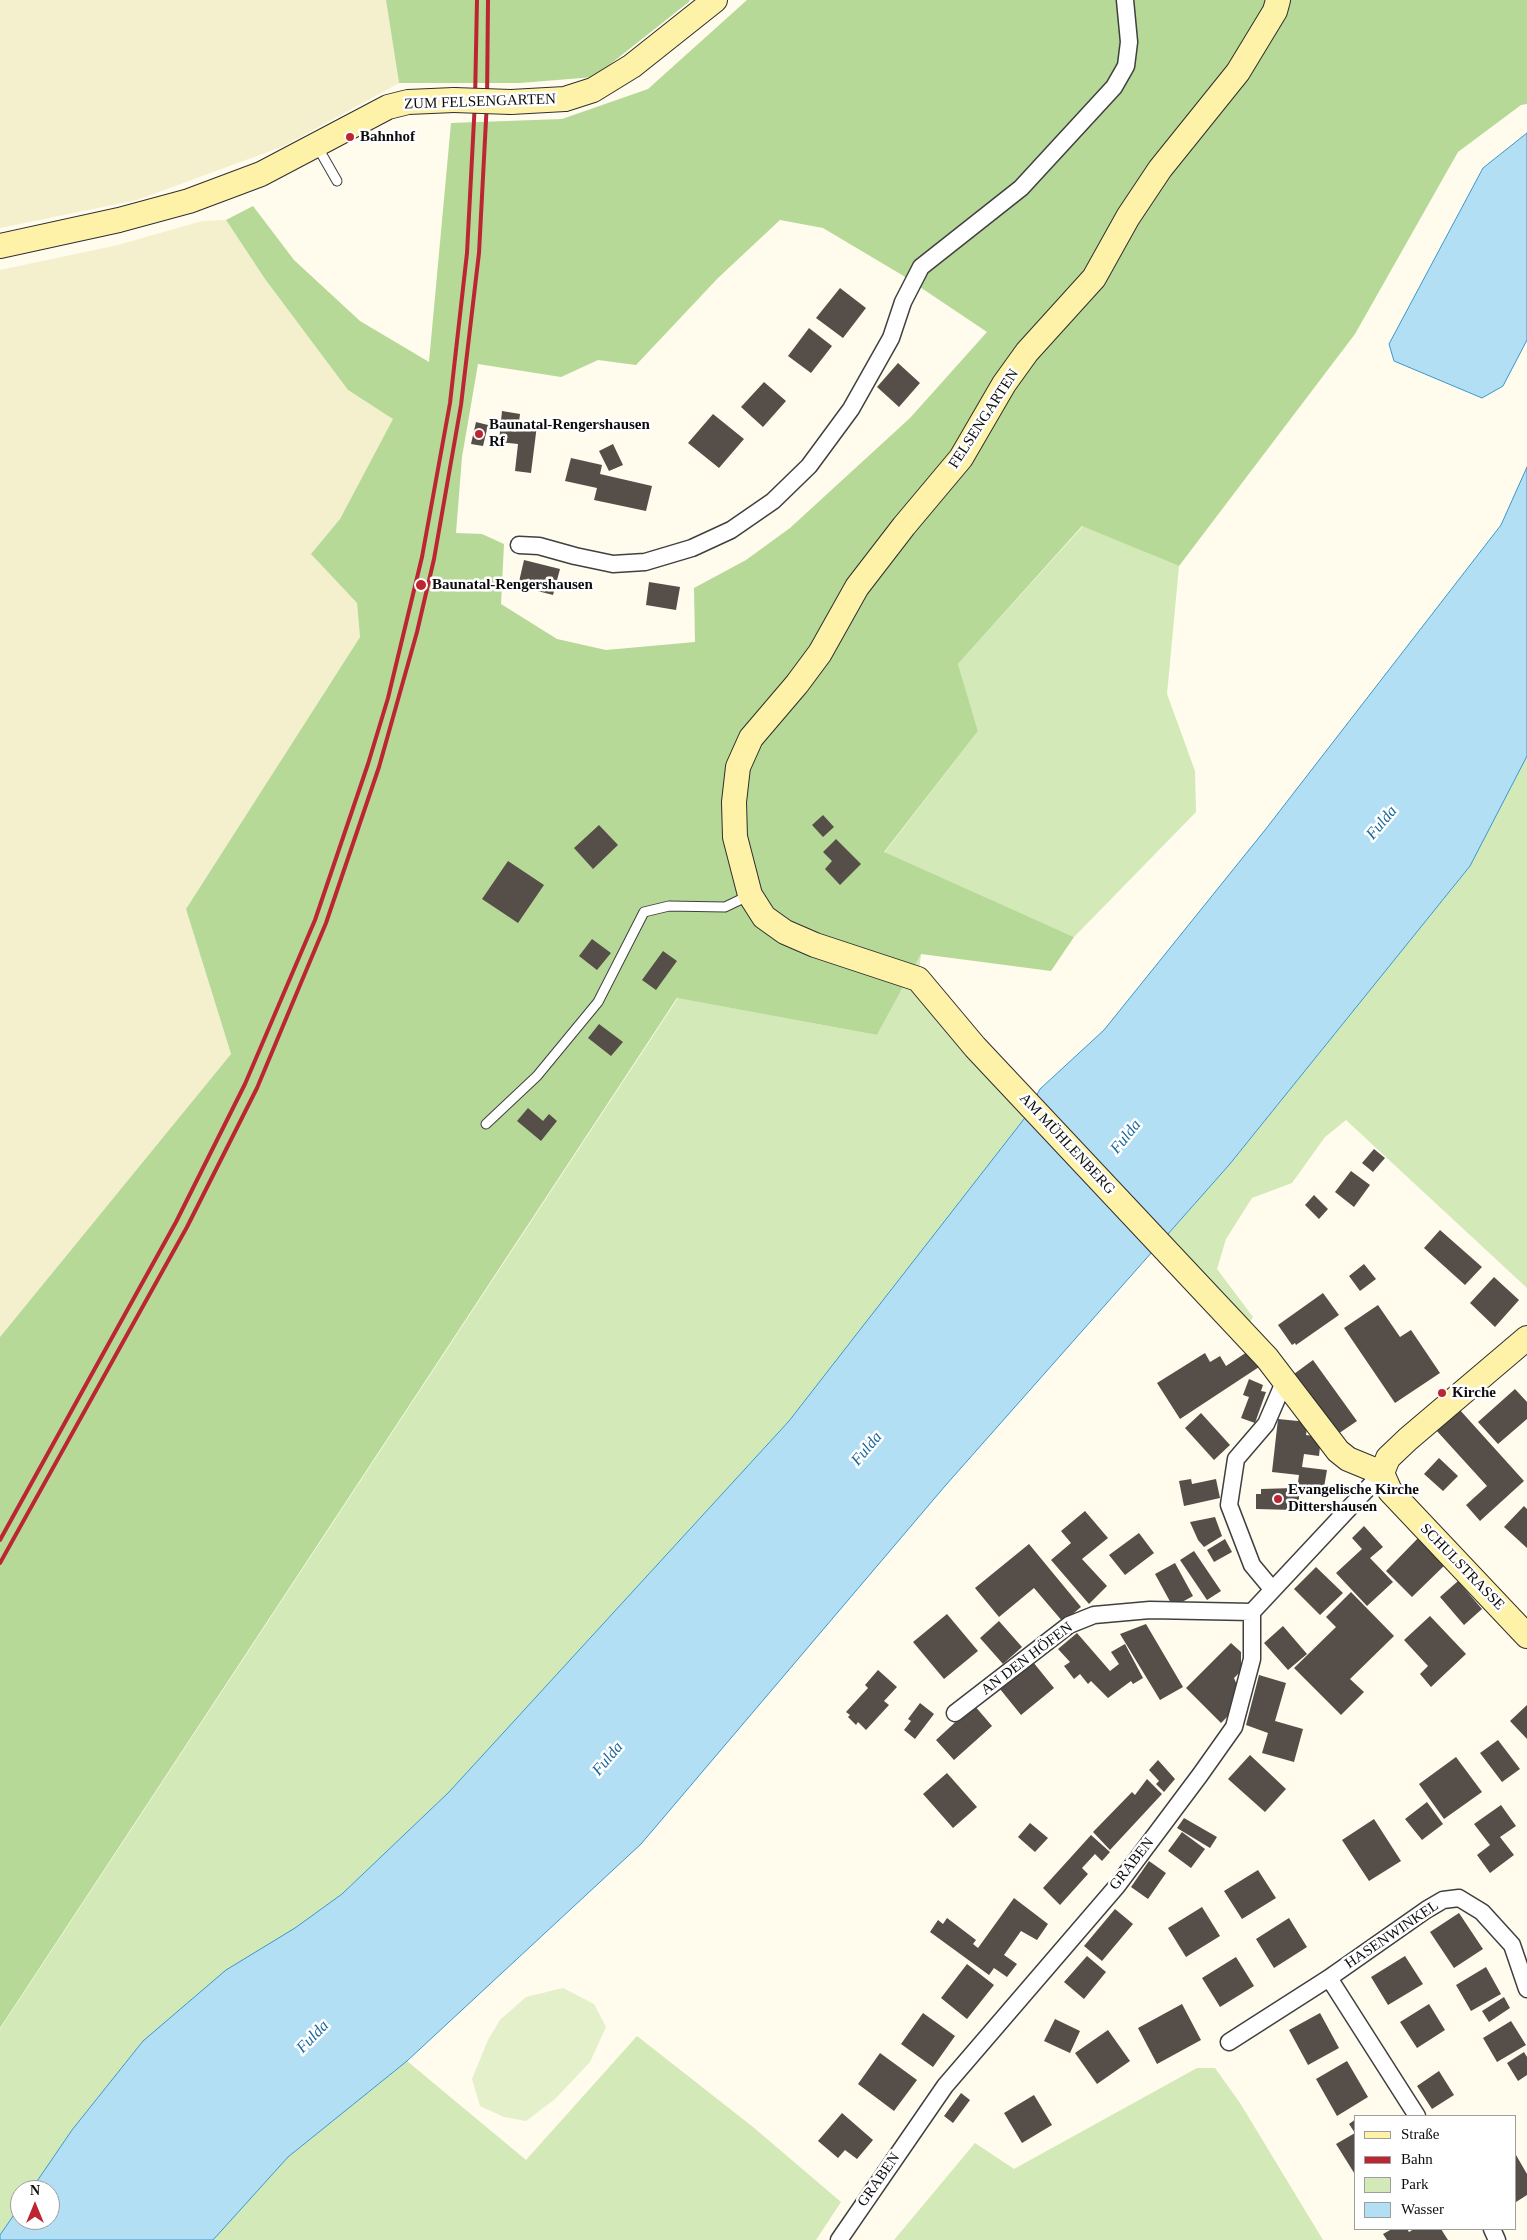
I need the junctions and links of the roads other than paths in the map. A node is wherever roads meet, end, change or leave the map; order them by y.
1 (715, 0) edge
2 (1125, 0) edge
3 (1278, 0) edge
4 (315, 144) junction
5 (337, 181) dead end
6 (0, 246) edge
7 (519, 545) dead end
8 (739, 852) joint
9 (750, 895) junction
10 (486, 1124) dead end
11 (1527, 1338) edge
12 (1285, 1380) junction
13 (1382, 1473) junction
14 (1272, 1589) junction
15 (1252, 1612) junction
16 (1527, 1636) edge
17 (955, 1713) dead end
18 (1329, 1978) junction
19 (1527, 1989) edge
20 (1228, 2042) dead end
21 (1416, 2115) edge
22 (839, 2240) edge

1 - 4 street, ZUM FELSENGARTEN, bridge
2 - 7 street
3 - 8 street, FELSENGARTEN
4 - 5 lane
4 - 6 street, ZUM FELSENGARTEN
8 - 9 street, AM MÜHLENBERG
9 - 10 lane
9 - 12 street, AM MÜHLENBERG
11 - 13 street
12 - 13 street, AM MÜHLENBERG
12 - 14 street
13 - 14 street
13 - 16 street, SCHULSTRASSE
14 - 15 street
15 - 17 street, AN DEN HÖFEN
15 - 22 street, GRABEN
18 - 19 street, HASENWINKEL
18 - 20 street, HASENWINKEL
18 - 21 street, HASENWINKEL

